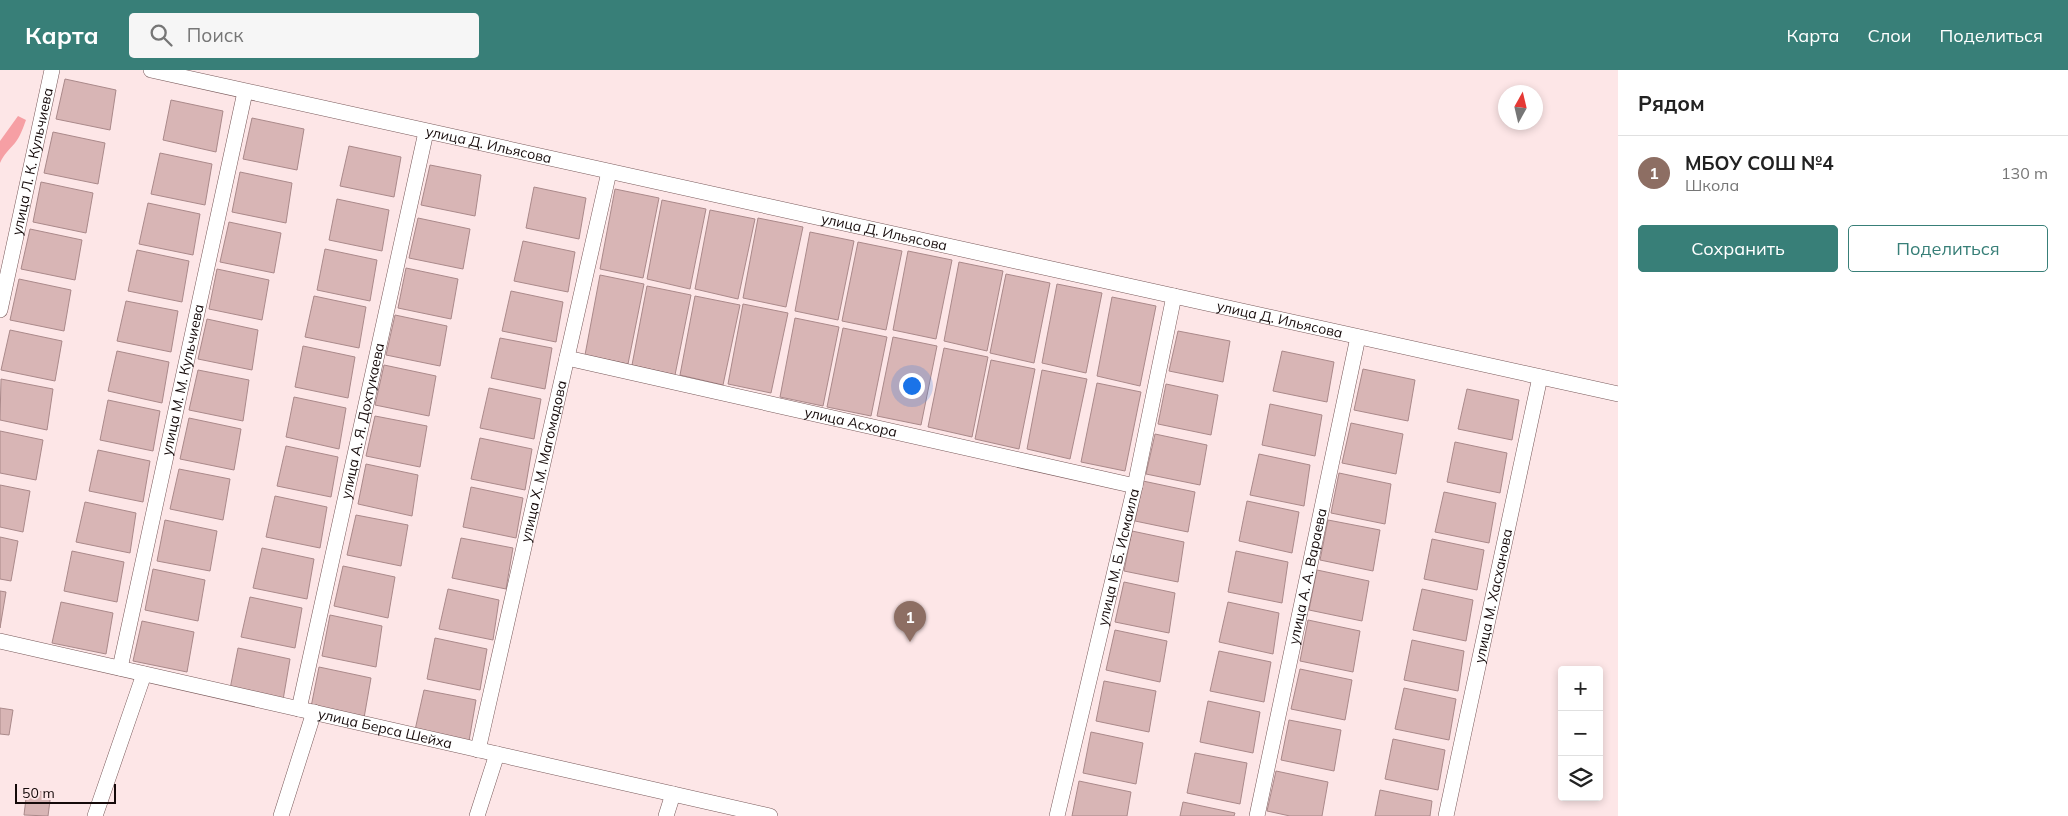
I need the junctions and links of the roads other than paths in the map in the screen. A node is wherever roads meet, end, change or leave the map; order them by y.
1 (52, 70) edge
2 (151, 70) edge
3 (245, 92) junction
4 (426, 132) junction
5 (609, 172) junction
6 (1174, 296) junction
7 (0, 310) edge
8 (1358, 337) junction
9 (567, 358) junction
10 (1540, 377) junction
11 (1618, 394) edge
12 (1135, 486) junction
13 (0, 641) edge
14 (120, 668) junction
15 (144, 674) junction
16 (307, 711) junction
17 (478, 750) junction
18 (496, 754) junction
19 (673, 794) junction
20 (95, 816) edge
21 (280, 816) edge
22 (477, 816) edge
23 (666, 816) edge
24 (770, 816) edge
25 (1057, 816) edge
26 (1257, 816) edge
27 (1446, 816) edge

1 - 7 street, улица Л. К. Кульчиева
2 - 3 street, улица Д. Ильясова
3 - 4 street, улица Д. Ильясова
3 - 14 street, улица М. М. Кульчиева
4 - 5 street, улица Д. Ильясова
4 - 16 street, улица А. Я. Дохтукаева
5 - 6 street, улица Д. Ильясова
5 - 9 street, улица Х. М. Магомадова
6 - 8 street, улица Д. Ильясова
6 - 12 street, улица М. Б. Исмаила
8 - 10 street, улица Д. Ильясова
8 - 26 street, улица А. А. Вараева
9 - 12 street, улица Асхора
9 - 17 street, улица Х. М. Магомадова
10 - 11 street, улица Д. Ильясова
10 - 27 street, улица М. Хасханова
12 - 25 street, улица М. Б. Исмаила
13 - 14 street, улица Берса Шейха
14 - 15 street, улица Берса Шейха
15 - 16 street, улица Берса Шейха
15 - 20 street
16 - 17 street, улица Берса Шейха
16 - 21 street, улица А. Я. Дохтукаева
17 - 18 street, улица Берса Шейха
18 - 19 street, улица Берса Шейха
18 - 22 street
19 - 23 street
19 - 24 street, улица Берса Шейха

